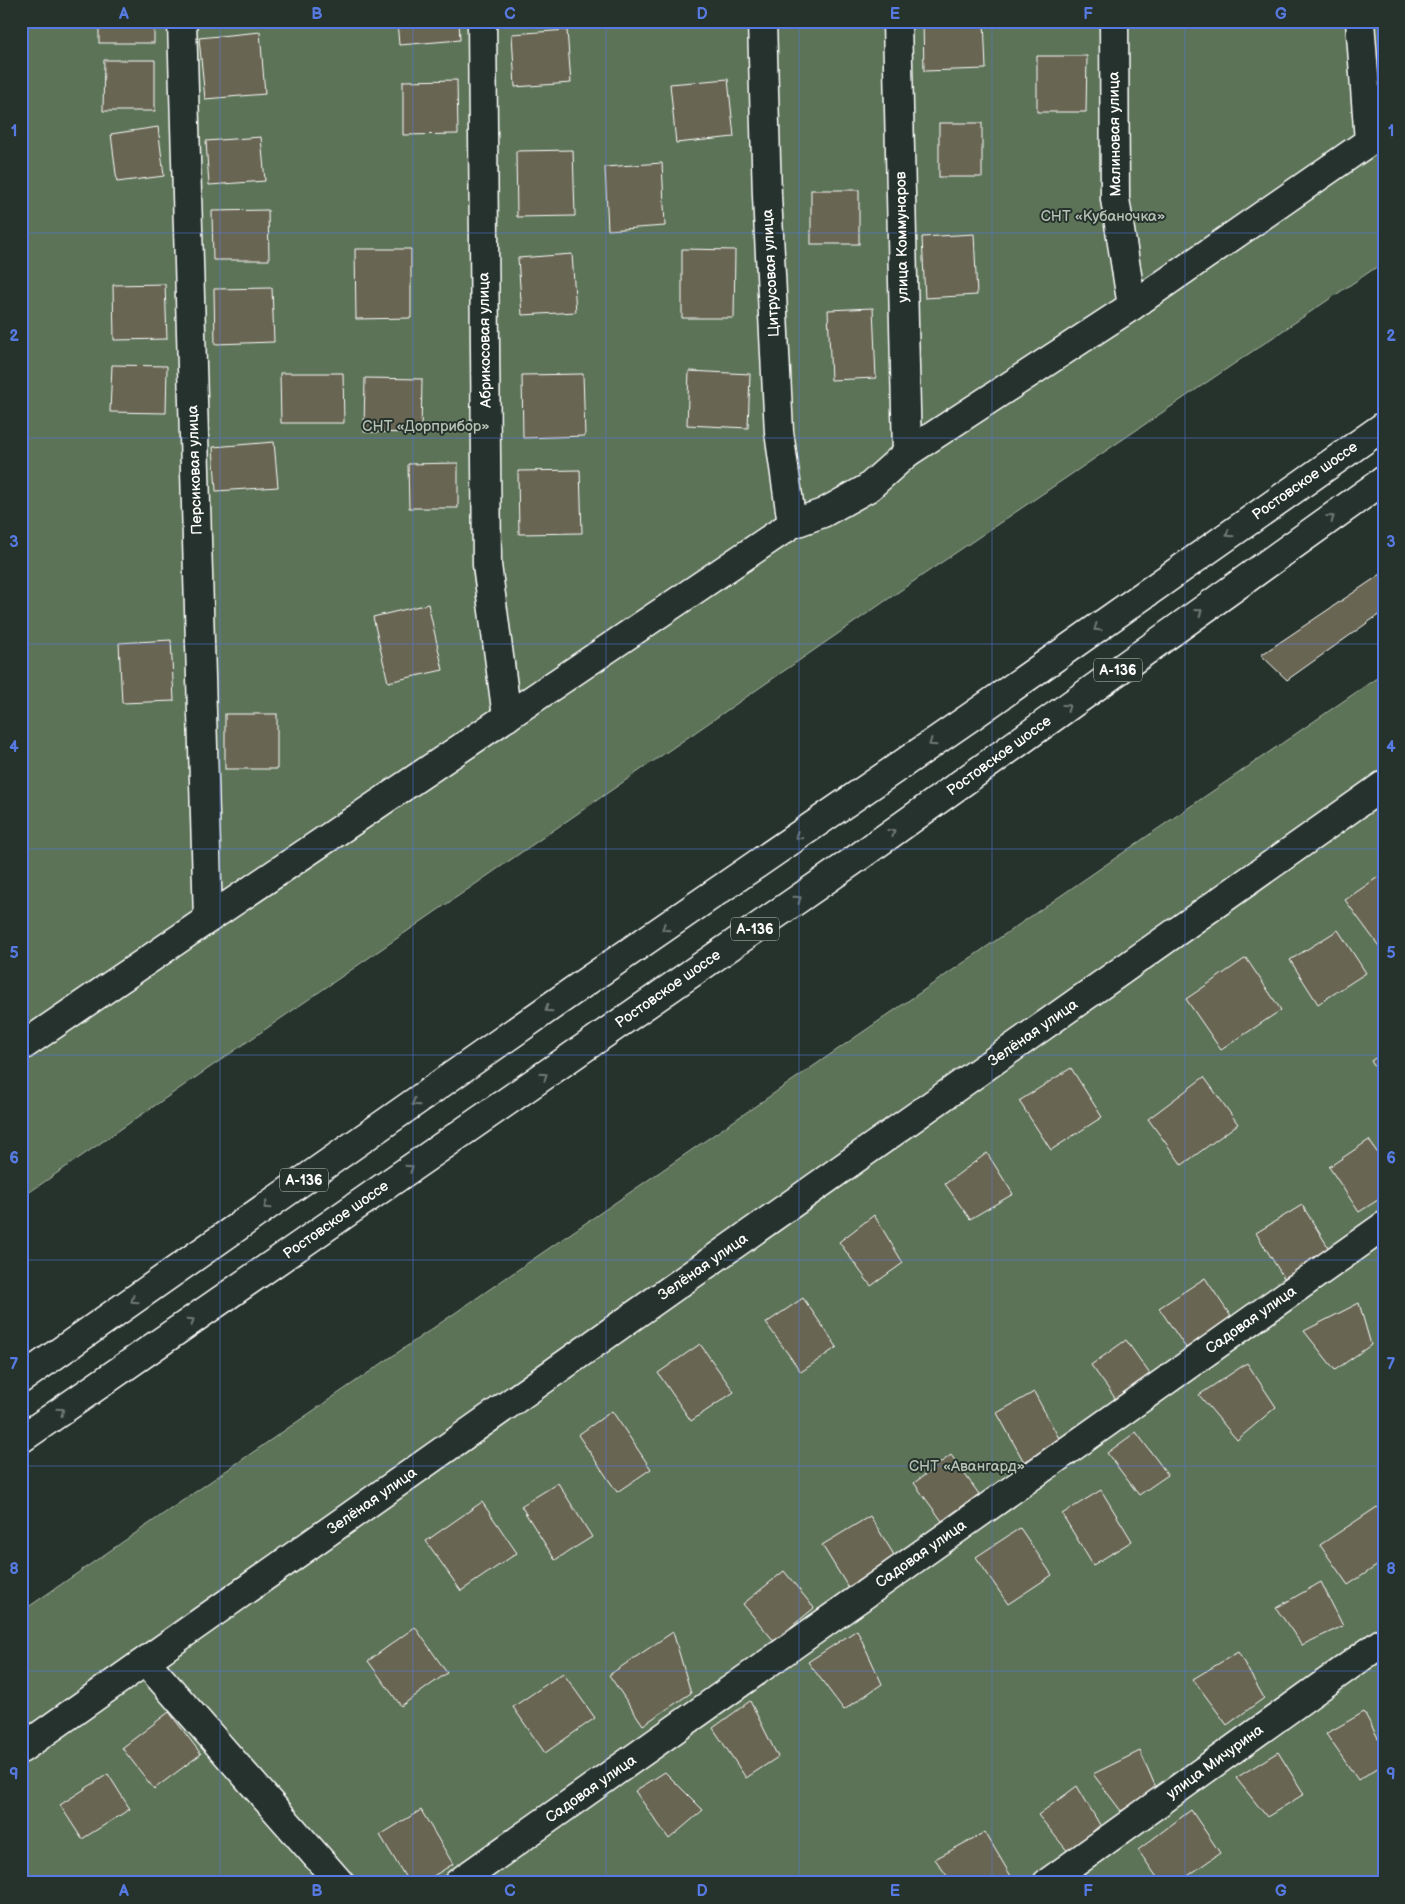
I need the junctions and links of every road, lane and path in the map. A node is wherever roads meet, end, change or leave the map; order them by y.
1 (182, 21) edge
2 (482, 21) edge
3 (762, 21) edge
4 (896, 21) edge
5 (1114, 21) edge
6 (1360, 21) edge
7 (1376, 136) edge
8 (1132, 306) junction
9 (1384, 426) edge
10 (907, 453) junction
11 (1384, 480) edge
12 (792, 524) junction
13 (507, 717) junction
14 (1384, 785) edge
15 (208, 919) junction
16 (21, 1047) edge
17 (1384, 1226) edge
18 (21, 1379) edge
19 (21, 1439) edge
20 (1384, 1641) edge
21 (146, 1662) junction
22 (21, 1748) edge
23 (340, 1883) edge
24 (458, 1883) edge
25 (1047, 1883) edge

1 - 15 main road, Персиковая улица
2 - 13 main road, Абрикосовая улица
3 - 12 main road, Цитрусовая улица
4 - 10 main road, улица Коммунаров
5 - 8 main road, Малиновая улица
6 - 7 main road
7 - 8 main road
8 - 10 main road
9 -> 18 main road, Ростовское шоссе / А-136
10 - 12 main road
19 -> 11 main road, Ростовское шоссе / А-136
12 - 13 main road
13 - 15 main road
14 - 21 main road, Зелёная улица
15 - 16 main road
17 - 24 main road, Садовая улица
20 - 25 main road, улица Мичурина
21 - 22 main road, Зелёная улица
21 - 23 main road

